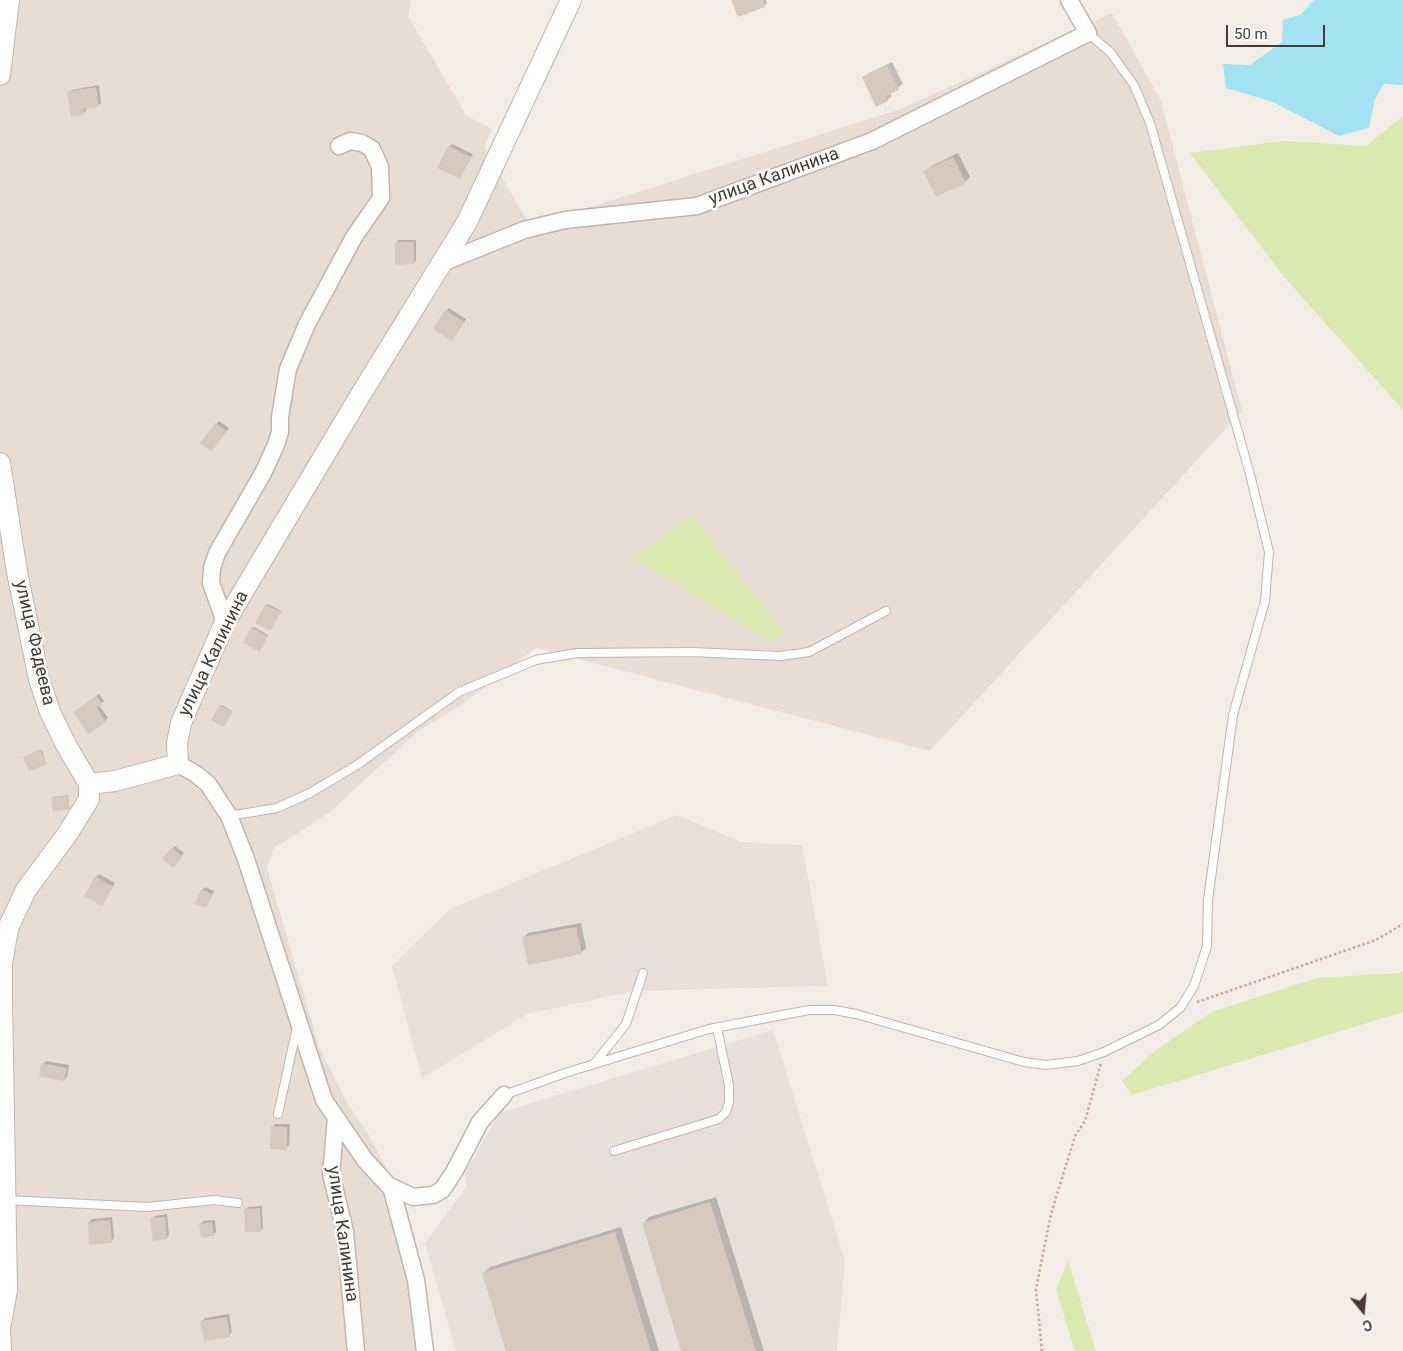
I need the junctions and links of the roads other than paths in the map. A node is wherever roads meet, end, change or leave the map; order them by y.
1 (9, 0) edge
2 (571, 0) edge
3 (1069, 0) edge
4 (1088, 33) junction
5 (0, 75) edge
6 (339, 146) dead end
7 (442, 263) junction
8 (0, 463) edge
9 (886, 611) dead end
10 (225, 622) junction
11 (178, 764) junction
12 (89, 784) junction
13 (229, 816) junction
14 (643, 972) dead end
15 (298, 1023) junction
16 (717, 1028) junction
17 (594, 1064) junction
18 (504, 1095) joint
19 (278, 1114) dead end
20 (336, 1118) junction
21 (614, 1151) dead end
22 (391, 1187) junction
23 (6, 1200) junction
24 (238, 1204) dead end
25 (0, 1330) edge
26 (1, 1351) edge
27 (356, 1351) edge
28 (425, 1351) edge

1 - 5 street
2 - 7 street, улица Калинина
3 - 4 street
4 - 7 street, улица Калинина
4 - 16 lane
6 - 10 street
7 - 10 street, улица Калинина
8 - 12 street, улица Фадеева
9 - 13 lane
10 - 11 street, улица Калинина
11 - 12 street
11 - 13 street, улица Калинина
12 - 23 street
13 - 15 street, улица Калинина
14 - 17 lane
15 - 19 lane
15 - 20 street, улица Калинина
16 - 17 lane
16 - 21 lane
17 - 18 lane
18 - 22 street, улица Калинина
20 - 22 street, улица Калинина
20 - 27 street, улица Калинина
22 - 28 street, улица Калинина
23 - 24 lane
23 - 25 street
25 - 26 street

